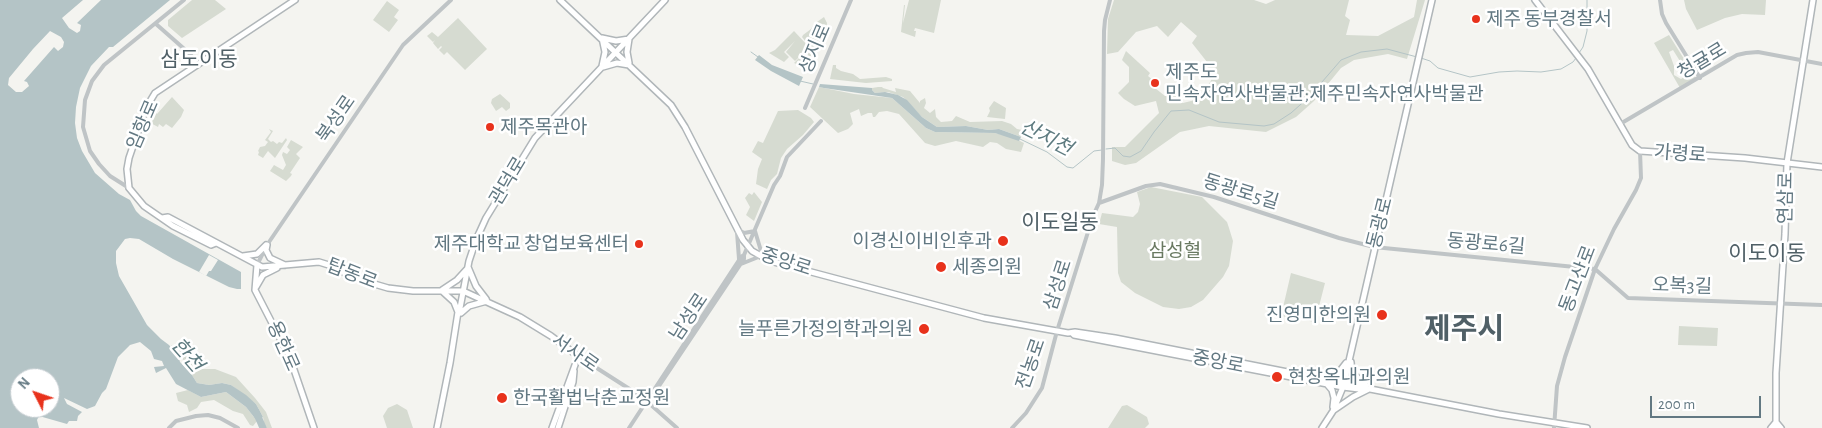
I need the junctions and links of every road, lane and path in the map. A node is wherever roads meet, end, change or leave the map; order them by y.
1 (184, 0) edge
2 (295, 0) edge
3 (451, 0) edge
4 (560, 0) edge
5 (665, 0) edge
6 (851, 0) edge
7 (1110, 0) edge
8 (1432, 0) edge
9 (1534, 0) edge
10 (1660, 0) edge
11 (1813, 0) edge
12 (156, 24) junction
13 (602, 38) junction
14 (629, 38) junction
15 (616, 52) junction
16 (1804, 61) junction
17 (198, 64) junction
18 (1822, 64) edge
19 (629, 65) junction
20 (602, 67) junction
21 (1700, 78) junction
22 (805, 108) dead end
23 (821, 121) dead end
24 (1620, 124) junction
25 (1640, 151) junction
26 (1787, 163) junction
27 (1822, 167) edge
28 (129, 188) junction
29 (1099, 203) junction
30 (737, 229) junction
31 (755, 231) junction
32 (266, 245) junction
33 (748, 246) junction
34 (1374, 248) junction
35 (744, 255) junction
36 (243, 256) junction
37 (761, 256) junction
38 (740, 260) junction
39 (257, 265) junction
40 (286, 265) junction
41 (468, 267) junction
42 (739, 267) junction
43 (1595, 268) junction
44 (256, 290) junction
45 (442, 291) junction
46 (464, 292) junction
47 (488, 301) junction
48 (1780, 304) junction
49 (1822, 305) edge
50 (460, 311) junction
51 (1057, 331) junction
52 (578, 356) junction
53 (1350, 356) junction
54 (575, 365) junction
55 (1326, 381) junction
56 (1344, 385) junction
57 (1369, 388) junction
58 (653, 393) junction
59 (647, 401) junction
60 (1333, 411) junction
61 (1776, 422) junction
62 (1554, 425) edge
63 (169, 428) edge
64 (238, 428) edge
65 (314, 428) edge
66 (437, 428) edge
67 (552, 428) edge
68 (558, 428) edge
69 (629, 428) edge
70 (677, 428) edge
71 (1012, 428) edge
72 (1322, 428) edge
73 (1587, 428) edge
74 (1771, 428) edge
75 (1776, 428) edge
76 (1781, 428) edge

1 - 12 street
2 - 17 main road, 임항로
3 - 32 street, 북성로
4 - 13 main road, 중앙로
5 - 14 main road, 관덕로
6 - 22 street, 성지로
7 - 29 street, 삼성로
8 - 34 main road, 동광로
9 - 24 main road, 가령로
10 - 21 street
11 - 16 main road, 연삼로
12 - 17 street
12 - 28 street
13 - 14 main road
13 - 15 main road, 중앙로
13 - 20 main road
14 - 15 main road, 관덕로
14 - 19 main road
15 - 19 main road, 중앙로
15 - 20 main road, 관덕로
16 - 18 street, 청귤로
16 - 21 street, 청귤로
16 - 26 main road, 연삼로
17 - 28 main road, 임항로
19 - 20 main road
19 - 30 main road, 중앙로
20 - 41 main road, 관덕로
21 - 24 street, 청귤로
23 - 31 street, 남성로
24 - 25 main road, 가령로
25 - 26 main road, 가령로
25 - 43 street, 동고산로
26 - 27 main road, 가령로
26 - 48 main road, 연삼로
28 - 36 main road
29 - 34 street, 동광로5길
29 - 51 street, 삼성로
30 - 31 street
30 - 33 main road, 중앙로
30 - 38 street
31 - 33 street, 남성로
31 - 37 street
32 - 36 main road
32 - 39 street, 북성로
32 - 40 main road
33 - 35 street, 남성로
33 - 37 main road, 중앙로
34 - 43 street, 동광로6길
34 - 53 main road, 동광로
35 - 38 street, 남성로
35 - 42 street, 남성로
36 - 39 main road
37 - 42 street
37 - 51 main road, 중앙로
38 - 58 street, 남성로
39 - 40 main road, 탑동로
39 - 44 main road, 용한로
40 - 44 main road
40 - 45 main road, 탑동로
41 - 45 main road
41 - 46 main road, 관덕로
41 - 47 main road
42 - 58 street, 남성로
43 - 48 street, 오복3길
43 - 62 street, 동고산로
44 - 65 main road, 용한로
45 - 46 main road, 탑동로
45 - 50 main road
46 - 47 main road, 서사로
46 - 50 main road, 관덕로
47 - 50 main road
47 - 52 main road, 서사로
48 - 49 street, 오복3길
48 - 61 main road, 연삼로
50 - 66 main road, 관덕로
51 - 55 main road, 중앙로
51 - 71 street, 전농로
52 - 54 street
52 - 59 street, 서사로
53 - 55 main road
53 - 56 main road, 동광로
53 - 57 main road
54 - 67 main road
54 - 68 main road
55 - 56 main road, 중앙로
55 - 60 main road
56 - 57 main road, 중앙로
56 - 60 main road, 동광로
57 - 60 main road
57 - 62 main road, 중앙로
58 - 59 street, 남성로
59 - 69 street, 남성로
59 - 70 street, 서사로
60 - 72 main road
61 - 74 main road
61 - 75 main road, 연삼로
61 - 76 main road
62 - 73 main road, 중앙로
63 - 64 street

